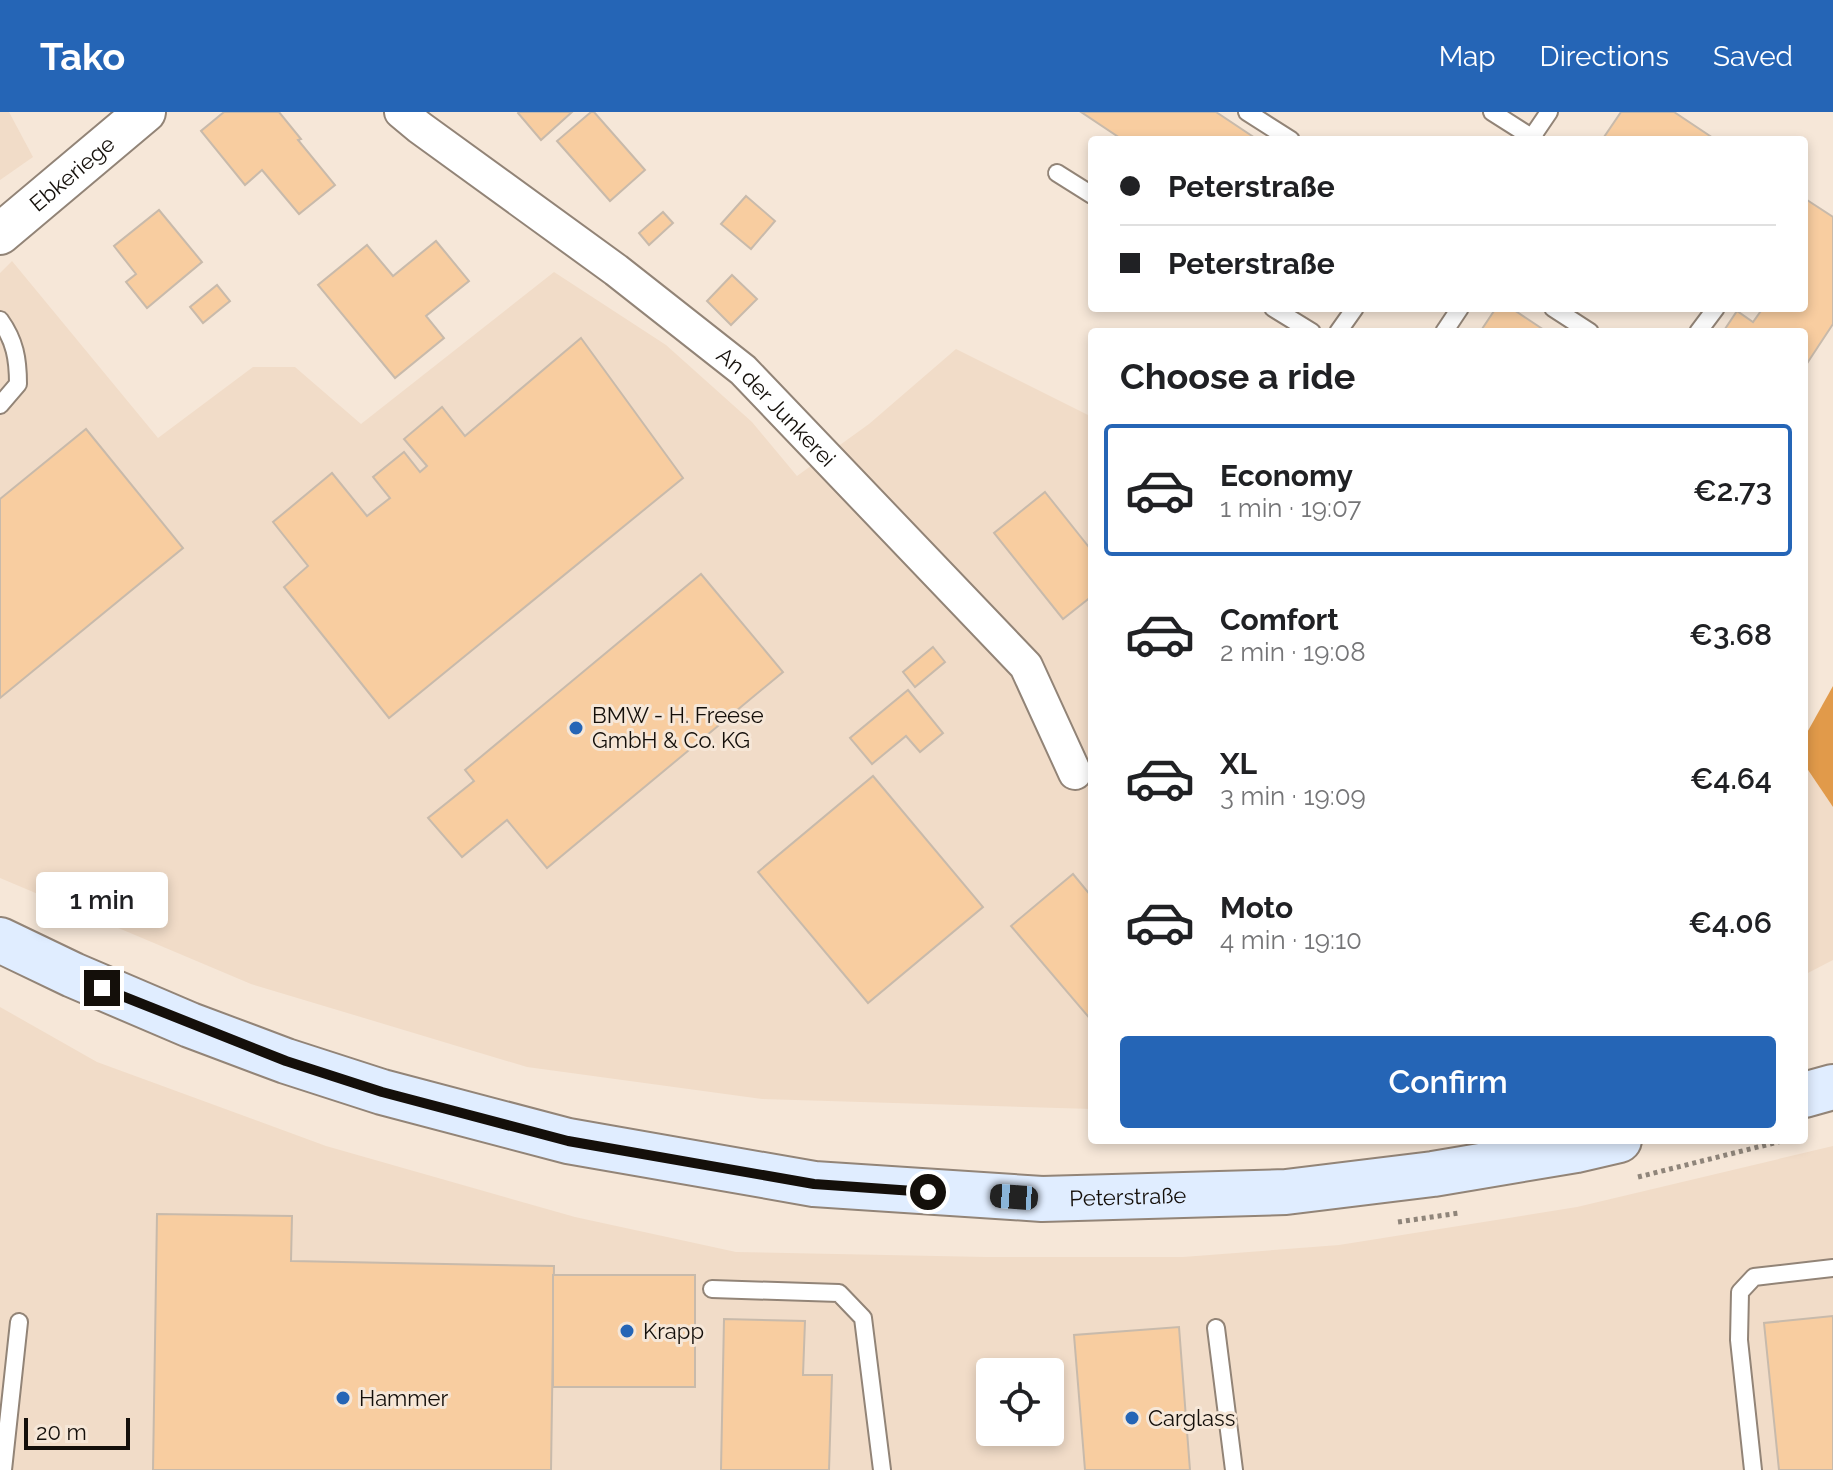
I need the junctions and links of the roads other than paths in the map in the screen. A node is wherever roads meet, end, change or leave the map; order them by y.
1 (145, 112) edge
2 (401, 112) edge
3 (1247, 112) edge
4 (1492, 112) edge
5 (1549, 112) edge
6 (1285, 136) edge
7 (1528, 136) edge
8 (1534, 136) edge
9 (1057, 173) dead end
10 (1088, 192) edge
11 (0, 234) edge
12 (1280, 312) edge
13 (1559, 312) edge
14 (0, 320) edge
15 (1306, 328) edge
16 (1584, 328) edge
17 (0, 405) edge
18 (1075, 773) dead end
19 (0, 940) edge
20 (1833, 1087) edge
21 (1808, 1094) edge
22 (1602, 1144) edge
23 (1833, 1268) edge
24 (712, 1289) dead end
25 (19, 1322) dead end
26 (1216, 1328) dead end
27 (3, 1470) edge
28 (882, 1470) edge
29 (1234, 1470) edge
30 (1753, 1470) edge

1 - 11 street, Ebkeriege
2 - 18 street, An der Junkerei
3 - 6 lane
4 - 7 lane
5 - 8 lane
9 - 10 lane
12 - 15 lane
13 - 16 lane
14 - 17 lane
19 - 22 main road, Peterstraße
20 - 21 main road
23 - 30 lane
24 - 28 lane
25 - 27 lane
26 - 29 lane

